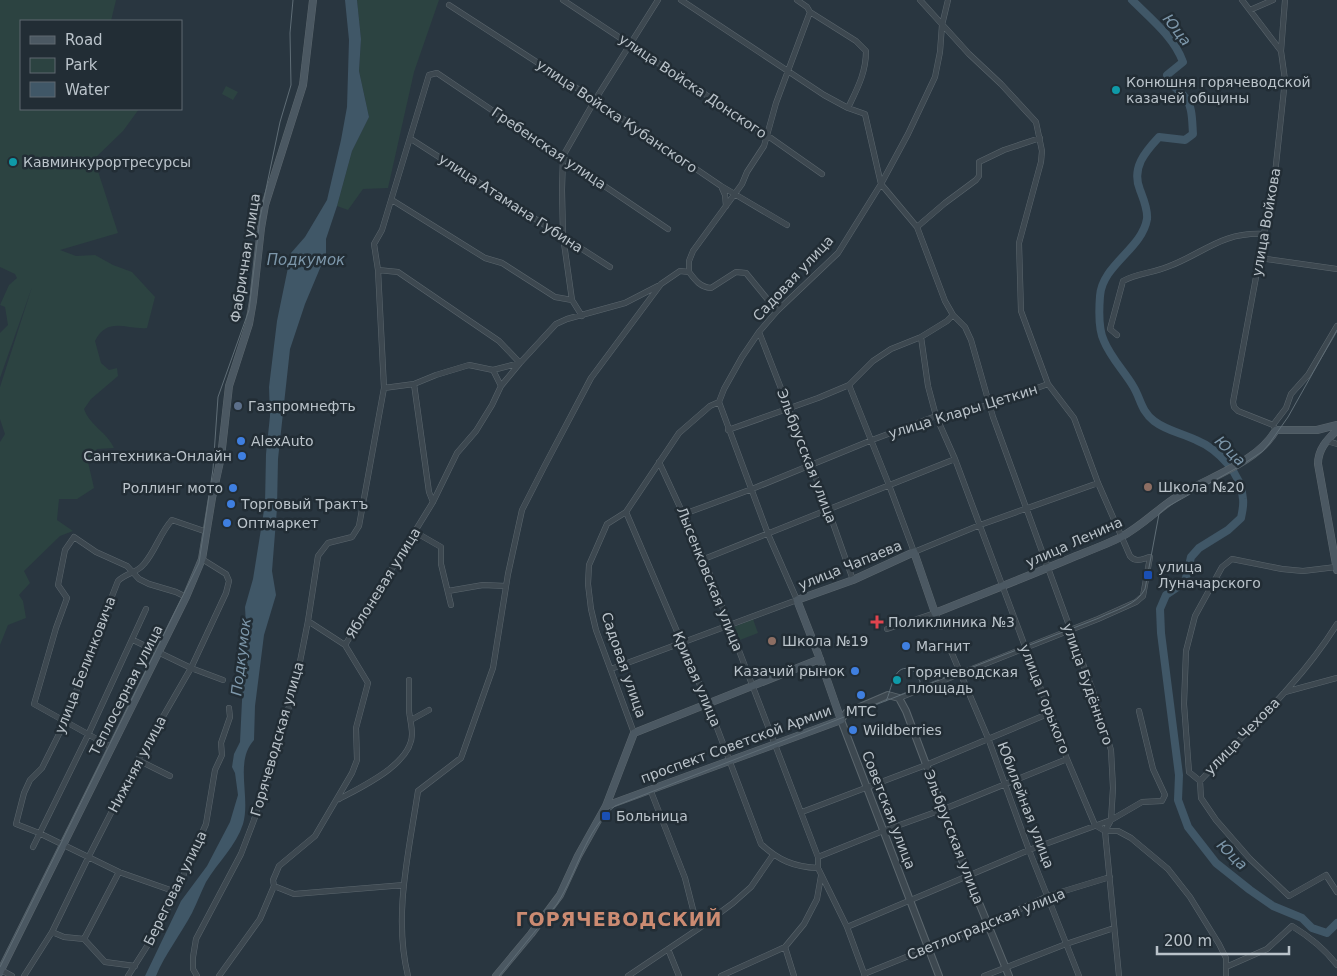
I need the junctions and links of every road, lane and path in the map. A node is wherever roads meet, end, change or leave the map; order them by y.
1 (313, 0) edge
2 (563, 0) edge
3 (658, 0) edge
4 (681, 0) edge
5 (796, 0) edge
6 (920, 0) edge
7 (948, 0) edge
8 (1242, 0) edge
9 (1273, 0) edge
10 (1285, 0) edge
11 (449, 5) dead end
12 (1250, 10) junction
13 (810, 12) junction
14 (942, 25) junction
15 (630, 44) junction
16 (1280, 51) junction
17 (787, 72) junction
18 (429, 75) joint
19 (595, 100) junction
20 (848, 108) junction
21 (767, 135) junction
22 (1040, 138) junction
23 (411, 139) junction
24 (562, 156) junction
25 (822, 174) dead end
26 (881, 184) junction
27 (721, 186) junction
28 (736, 194) junction
29 (392, 200) junction
30 (726, 206) junction
31 (787, 225) dead end
32 (917, 227) junction
33 (668, 229) dead end
34 (1264, 234) junction
35 (564, 236) junction
36 (1259, 258) junction
37 (610, 267) dead end
38 (1337, 269) edge
39 (378, 270) junction
40 (689, 272) junction
41 (661, 284) junction
42 (572, 300) junction
43 (777, 311) junction
44 (953, 315) junction
45 (582, 316) junction
46 (1337, 326) edge
47 (759, 332) junction
48 (1117, 335) dead end
49 (920, 337) junction
50 (520, 363) junction
51 (493, 370) junction
52 (414, 384) junction
53 (1048, 384) junction
54 (849, 385) junction
55 (501, 386) junction
56 (384, 388) junction
57 (719, 402) junction
58 (226, 404) joint
59 (990, 405) junction
60 (789, 408) junction
61 (936, 416) junction
62 (1337, 425) edge
63 (1274, 427) junction
64 (728, 430) junction
65 (1317, 430) junction
66 (1337, 430) edge
67 (872, 440) junction
68 (1327, 440) junction
69 (1337, 444) edge
70 (955, 459) junction
71 (659, 462) junction
72 (811, 464) junction
73 (1098, 483) junction
74 (889, 485) junction
75 (752, 489) junction
76 (433, 502) junction
77 (1026, 508) junction
78 (828, 509) junction
79 (626, 512) junction
80 (684, 514) junction
81 (980, 526) junction
82 (207, 532) junction
83 (416, 532) junction
84 (768, 534) junction
85 (1122, 536) junction
86 (914, 552) junction
87 (202, 559) junction
88 (704, 559) junction
89 (1337, 568) edge
90 (1047, 569) junction
91 (134, 574) junction
92 (853, 580) junction
93 (506, 586) junction
94 (1003, 586) junction
95 (448, 592) junction
96 (186, 597) junction
97 (797, 600) junction
98 (451, 605) dead end
99 (146, 609) dead end
100 (935, 613) junction
101 (308, 621) junction
102 (729, 624) junction
103 (1337, 624) edge
104 (941, 626) dead end
105 (888, 630) dead end
106 (1070, 630) junction
107 (133, 640) junction
108 (682, 643) junction
109 (948, 644) dead end
110 (345, 645) junction
111 (1025, 648) junction
112 (158, 653) junction
113 (820, 660) junction
114 (191, 668) junction
115 (611, 669) junction
116 (960, 674) junction
117 (1337, 678) edge
118 (222, 680) dead end
119 (409, 680) dead end
120 (753, 685) junction
121 (1284, 692) junction
122 (899, 698) junction
123 (708, 704) junction
124 (229, 708) dead end
125 (429, 710) dead end
126 (1139, 711) dead end
127 (1050, 713) junction
128 (411, 720) junction
129 (841, 720) junction
130 (65, 722) junction
131 (634, 733) junction
132 (88, 735) junction
133 (988, 738) junction
134 (776, 745) junction
135 (111, 747) junction
136 (1067, 759) junction
137 (138, 760) junction
138 (730, 762) junction
139 (926, 765) junction
140 (170, 776) dead end
141 (1200, 781) junction
142 (1004, 784) junction
143 (867, 788) junction
144 (650, 789) junction
145 (338, 799) junction
146 (606, 806) junction
147 (944, 809) junction
148 (802, 812) junction
149 (1110, 820) junction
150 (1095, 825) junction
151 (883, 831) junction
152 (1105, 831) junction
153 (39, 833) junction
154 (63, 845) junction
155 (32, 847) dead end
156 (1029, 850) junction
157 (773, 855) junction
158 (818, 857) junction
159 (88, 858) junction
160 (818, 868) junction
161 (119, 872) junction
162 (821, 876) junction
163 (968, 876) junction
164 (1110, 877) junction
165 (404, 885) junction
166 (274, 886) junction
167 (176, 892) junction
168 (1337, 892) edge
169 (1048, 896) junction
170 (910, 900) junction
171 (988, 924) junction
172 (847, 927) junction
173 (1114, 928) junction
174 (698, 929) junction
175 (52, 932) junction
176 (84, 939) junction
177 (1066, 944) junction
178 (785, 947) junction
179 (928, 948) junction
180 (668, 949) junction
181 (1337, 964) edge
182 (135, 966) junction
183 (1005, 967) junction
184 (1226, 967) junction
185 (0, 971) edge
186 (864, 975) edge
187 (12, 976) edge
188 (24, 976) edge
189 (128, 976) edge
190 (197, 976) edge
191 (219, 976) edge
192 (408, 976) edge
193 (496, 976) edge
194 (628, 976) edge
195 (678, 976) edge
196 (721, 976) edge
197 (794, 976) edge
198 (939, 976) edge
199 (984, 976) edge
200 (1009, 976) edge
201 (1079, 976) edge
202 (1120, 976) edge
203 (1226, 976) edge

1 - 58 main road, Фабричная улица
2 - 15 street, улица Войска Донского
3 - 15 street
4 - 17 street
5 - 13 street
6 - 14 street
7 - 14 street, Садовая улица
8 - 12 street, улица Войкова
9 - 12 street
10 - 16 street
11 - 19 street, улица Войска Кубанского
12 - 16 street, улица Войкова
13 - 17 street
13 - 20 street
14 - 22 street
14 - 26 street, Садовая улица
15 - 19 street
15 - 21 street, улица Войска Донского
16 - 34 street, улица Войкова
17 - 20 street
17 - 21 street
18 - 23 street, Горячеводская улица
18 - 24 street, Гребенская улица
19 - 24 street
19 - 27 street, улица Войска Кубанского
20 - 26 street
21 - 25 street, улица Войска Донского
21 - 28 street
22 - 32 street
22 - 53 street
23 - 29 street, Горячеводская улица
23 - 35 street, улица Атамана Губина
24 - 33 street, Гребенская улица
24 - 35 street
26 - 32 street, улица Будённого
26 - 43 street, Садовая улица
27 - 28 street, улица Войска Кубанского
27 - 30 street
28 - 30 street
28 - 31 street, улица Войска Кубанского
29 - 39 street, Горячеводская улица
29 - 42 street
30 - 40 street
32 - 44 street, улица Будённого
34 - 36 street, улица Войкова
34 - 48 street
35 - 37 street, улица Атамана Губина
35 - 42 street
36 - 38 street
36 - 63 street, улица Войкова
39 - 50 street
39 - 56 street, Горячеводская улица
40 - 41 street, Яблоневая улица
40 - 43 street
41 - 45 street, Яблоневая улица
41 - 93 street
42 - 45 street
43 - 47 street, Садовая улица
44 - 49 street
44 - 59 street, улица Будённого
45 - 50 street, Яблоневая улица
46 - 63 street
47 - 57 street, Садовая улица
47 - 60 street, Эльбрусская улица
49 - 54 street
49 - 61 street, улица Горького
50 - 51 street
50 - 55 street, Яблоневая улица
51 - 52 street
51 - 55 street
52 - 56 street
52 - 76 street
53 - 59 street, улица Клары Цеткин
53 - 73 street
54 - 60 street
54 - 67 street
55 - 76 street, Яблоневая улица
56 - 101 street, Горячеводская улица
57 - 64 street, Советская улица
57 - 71 street, Садовая улица
58 - 82 main road, Теплосерная улица
59 - 61 street, улица Клары Цеткин
59 - 77 street, улица Будённого
60 - 64 street
60 - 72 street, Эльбрусская улица
61 - 67 street, улица Клары Цеткин
61 - 70 street, улица Горького
62 - 65 main road
63 - 65 main road
63 - 85 main road, улица Ленина
64 - 75 street, Советская улица
65 - 68 main road
66 - 68 main road
67 - 72 street, улица Клары Цеткин
67 - 74 street
68 - 69 street
68 - 89 main road
70 - 74 street
70 - 81 street, улица Горького
71 - 79 street, Садовая улица
71 - 80 street, Лысенковская улица
72 - 75 street, улица Клары Цеткин
72 - 78 street, Эльбрусская улица
73 - 77 street, улица Чапаева
73 - 85 street
74 - 78 street
74 - 86 street
75 - 80 street, улица Клары Цеткин
75 - 84 street, Советская улица
76 - 83 street, Яблоневая улица
77 - 81 street, улица Чапаева
77 - 90 street, улица Будённого
78 - 84 street
78 - 92 street, Эльбрусская улица
79 - 108 street, Кривая улица
79 - 115 street, Садовая улица
80 - 88 street, Лысенковская улица
81 - 86 street, улица Чапаева
81 - 94 street, улица Горького
82 - 87 main road, Теплосерная улица
82 - 91 street, улица Белинковича
83 - 95 street
83 - 110 street, Яблоневая улица
84 - 88 street
84 - 97 street, Советская улица
85 - 90 main road, улица Ленина
85 - 106 street, проспект Советской Армии
86 - 92 main road, улица Чапаева
86 - 100 main road
87 - 96 main road, Теплосерная улица
87 - 114 street, Нижняя улица
88 - 102 street, Лысенковская улица
89 - 141 street
90 - 94 main road, улица Ленина
90 - 106 street, улица Будённого
91 - 96 street
91 - 130 street, улица Белинковича
91 - 130 street
92 - 97 main road, улица Чапаева
93 - 95 street
93 - 165 street
94 - 100 main road, улица Ленина
94 - 111 street, улица Горького
95 - 98 street
96 - 112 main road, Теплосерная улица
97 - 102 street, улица Чапаева
97 - 113 main road, Советская улица
99 - 107 street
100 - 104 street
100 - 105 street, улица Ленина
101 - 110 street
101 - 190 street, Горячеводская улица
102 - 108 street, улица Чапаева
102 - 120 street, Лысенковская улица
103 - 121 street, улица Чехова
106 - 111 street, проспект Советской Армии
106 - 149 street, улица Будённого
107 - 112 street
107 - 132 street
108 - 115 street, улица Чапаева
108 - 123 street, Кривая улица
109 - 116 street, Юбилейная улица
110 - 145 street, Яблоневая улица
111 - 116 street, проспект Советской Армии
111 - 127 street, улица Горького
112 - 114 street
112 - 135 main road, Теплосерная улица
113 - 120 main road
113 - 129 main road, Советская улица
114 - 118 street
114 - 137 street, Нижняя улица
115 - 131 street, Садовая улица
116 - 122 street, проспект Советской Армии
116 - 133 street, Юбилейная улица
117 - 121 street, улица Чехова
119 - 128 street
120 - 123 main road
120 - 134 street, Лысенковская улица
121 - 141 street, улица Чехова
122 - 129 street, проспект Советской Армии
122 - 139 street, Эльбрусская улица
123 - 131 main road
123 - 138 street, Кривая улица
124 - 167 street, Береговая улица
125 - 128 street
126 - 149 street
127 - 133 street
127 - 136 street, улица Горького
128 - 145 street
129 - 134 main road, проспект Советской Армии
129 - 143 street, Советская улица
130 - 132 street
130 - 153 street, улица Белинковича
131 - 146 main road, Садовая улица
132 - 135 street
132 - 153 street
133 - 139 street
133 - 142 street, Юбилейная улица
134 - 138 main road, проспект Советской Армии
134 - 148 street, Лысенковская улица
135 - 154 main road, Теплосерная улица
136 - 142 street
136 - 150 street, улица Горького
137 - 140 street
137 - 159 street, Нижняя улица
138 - 144 main road, проспект Советской Армии
138 - 157 street, Кривая улица
139 - 143 street
139 - 147 street, Эльбрусская улица
141 - 168 street
142 - 147 street
142 - 156 street, Юбилейная улица
143 - 148 street
143 - 151 street, Советская улица
144 - 146 main road, проспект Советской Армии
144 - 174 street
145 - 166 street, Яблоневая улица
146 - 193 main road
147 - 151 street
147 - 163 street, Эльбрусская улица
148 - 158 street, Лысенковская улица
149 - 150 street
149 - 152 street, улица Будённого
150 - 152 street
150 - 156 street
151 - 158 street
151 - 170 street, Советская улица
152 - 164 street
152 - 184 street
153 - 154 street
153 - 155 street
154 - 159 street
154 - 185 main road, Теплосерная улица
156 - 163 street
156 - 169 street, Юбилейная улица
157 - 160 street, Кривая улица
157 - 174 street
158 - 160 street, Лысенковская улица
159 - 161 street
159 - 175 street, Нижняя улица
160 - 162 street, Лысенковская улица
161 - 167 street
161 - 176 street
162 - 172 street, Лысенковская улица
162 - 178 street
163 - 170 street
163 - 171 street, Эльбрусская улица
164 - 169 street, Светлоградская улица
164 - 173 street
165 - 166 street
165 - 192 street
166 - 191 street, Яблоневая улица
167 - 182 street, Береговая улица
169 - 171 street, Светлоградская улица
169 - 177 street, Юбилейная улица
170 - 172 street
170 - 179 street, Советская улица
171 - 179 street, Светлоградская улица
171 - 183 street, Эльбрусская улица
172 - 186 street, Лысенковская улица
173 - 177 street
173 - 202 street
174 - 180 street
175 - 176 street
175 - 188 street, Нижняя улица
176 - 182 street
177 - 183 street
177 - 201 street, Юбилейная улица
178 - 196 street
178 - 197 street
179 - 186 street, Светлоградская улица
179 - 198 street, Советская улица
180 - 194 street
180 - 195 street
181 - 184 street
182 - 189 street, Береговая улица
183 - 199 street
183 - 200 street, Эльбрусская улица
184 - 203 street
185 - 187 street

